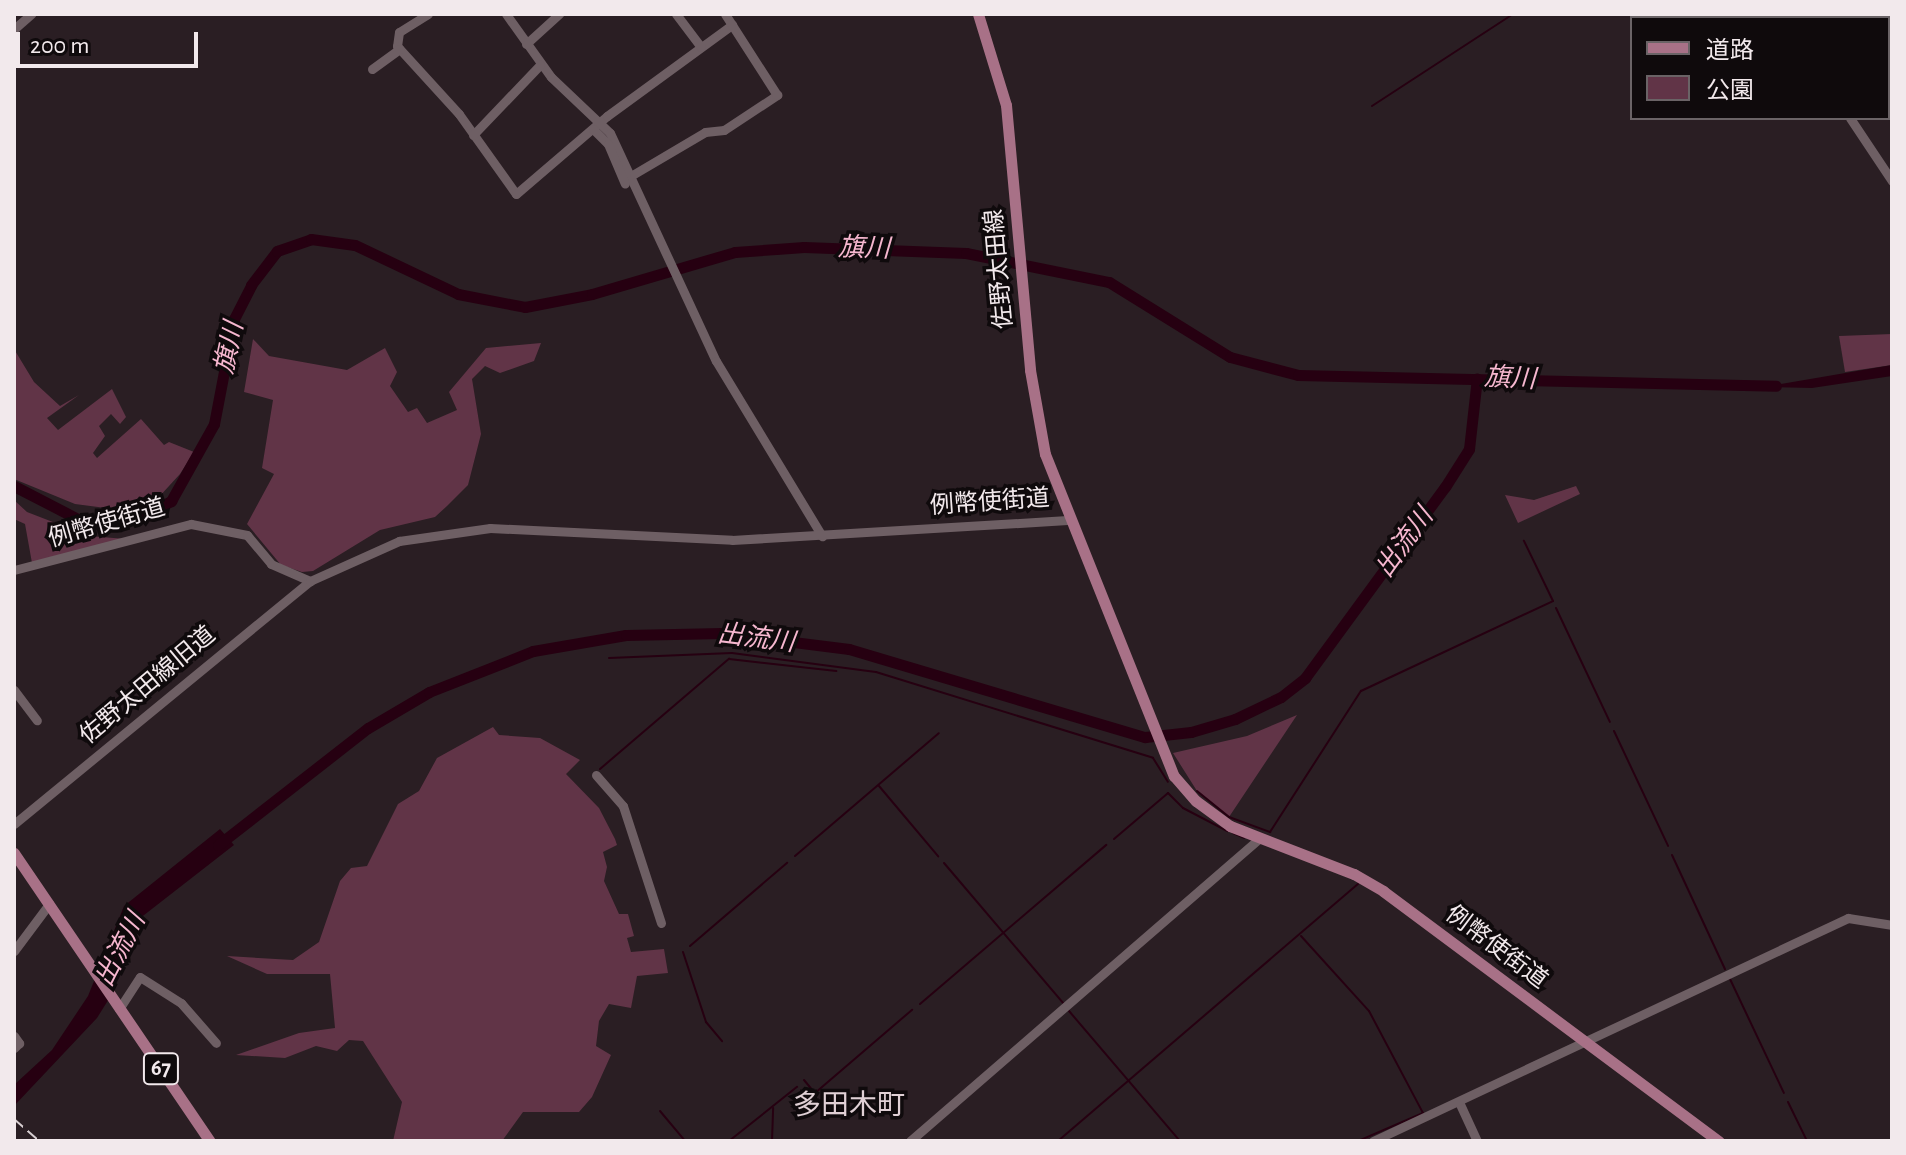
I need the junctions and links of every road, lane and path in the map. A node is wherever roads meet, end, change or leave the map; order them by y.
1 (31, 14) edge
2 (428, 14) edge
3 (506, 14) edge
4 (559, 14) edge
5 (676, 14) edge
6 (725, 14) edge
7 (978, 14) edge
8 (412, 18) edge
9 (732, 25) junction
10 (14, 29) edge
11 (526, 44) junction
12 (701, 47) junction
13 (400, 49) junction
14 (540, 65) junction
15 (372, 69) dead end
16 (1851, 120) edge
17 (597, 126) junction
18 (473, 135) junction
19 (1892, 181) edge
20 (1067, 520) junction
21 (822, 536) junction
22 (14, 570) edge
23 (310, 581) junction
24 (14, 690) edge
25 (37, 720) dead end
26 (596, 775) dead end
27 (14, 824) edge
28 (1260, 838) junction
29 (14, 853) edge
30 (49, 904) junction
31 (661, 923) dead end
32 (1892, 925) edge
33 (14, 951) edge
34 (119, 1009) junction
35 (14, 1036) edge
36 (1586, 1041) junction
37 (216, 1043) dead end
38 (14, 1048) edge
39 (1459, 1102) junction
40 (210, 1141) edge
41 (910, 1141) edge
42 (1373, 1141) edge
43 (1477, 1141) edge
44 (1719, 1141) edge

1 - 10 street
2 - 8 street
3 - 11 street
4 - 11 street
5 - 12 street
6 - 9 street
7 - 20 main road, 佐野太田線
8 - 13 street
9 - 12 street
9 - 17 street
11 - 14 street
12 - 17 street
13 - 15 street
13 - 18 street
14 - 17 street
14 - 18 street
16 - 19 street
17 - 18 street
17 - 21 street
20 - 21 street, 例幣使街道
20 - 28 main road, 例幣使街道
21 - 23 street, 例幣使街道
22 - 23 street, 例幣使街道
23 - 27 street, 佐野太田線旧道
24 - 25 street
26 - 31 street
28 - 36 main road, 例幣使街道
28 - 41 street
29 - 30 main road, 67
30 - 33 street
30 - 34 main road, 67
32 - 36 street
34 - 37 street
34 - 40 main road, 67
35 - 38 street
36 - 39 street
36 - 44 main road, 例幣使街道
39 - 42 street
39 - 43 street

